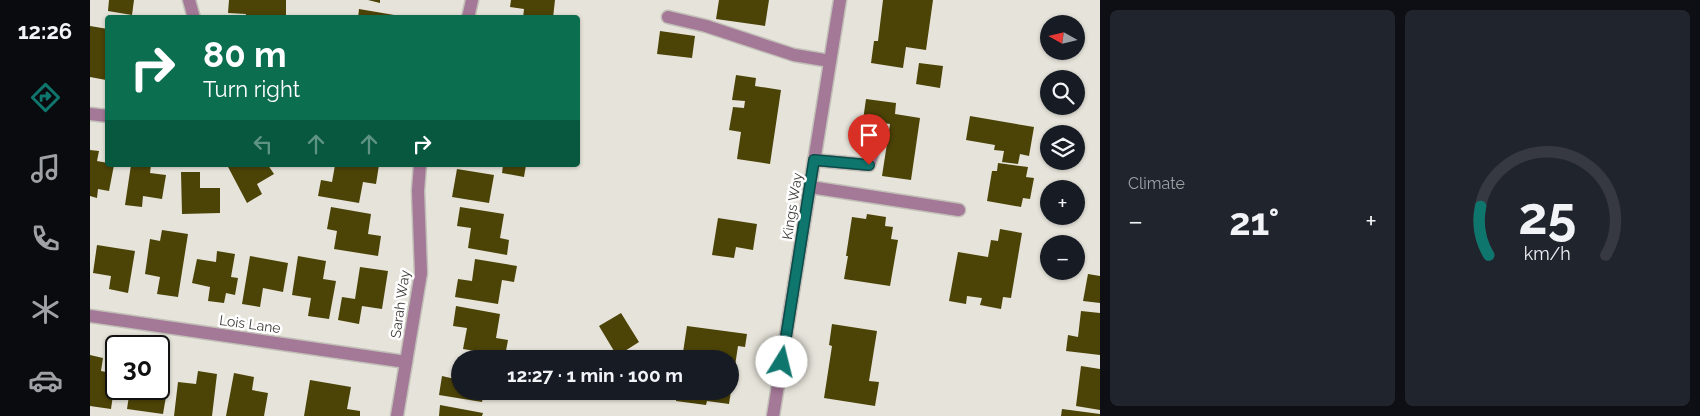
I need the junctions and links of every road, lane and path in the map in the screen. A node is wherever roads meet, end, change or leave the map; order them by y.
1 (189, 0) edge
2 (472, 0) edge
3 (840, 0) edge
4 (193, 15) edge
5 (469, 15) edge
6 (668, 18) dead end
7 (830, 61) junction
8 (90, 114) edge
9 (105, 116) edge
10 (877, 140) dead end
11 (814, 160) junction
12 (420, 167) edge
13 (810, 187) junction
14 (959, 210) dead end
15 (90, 316) edge
16 (406, 362) junction
17 (397, 416) edge
18 (773, 416) edge

1 - 4 street
2 - 5 street
3 - 7 street, Kings Way
6 - 7 street
7 - 11 street, Kings Way
8 - 9 street
10 - 11 street
11 - 13 street, Kings Way
12 - 16 street, Sarah Way
13 - 14 street
13 - 18 street, Kings Way
15 - 16 street, Lois Lane
16 - 17 street, Sarah Way

